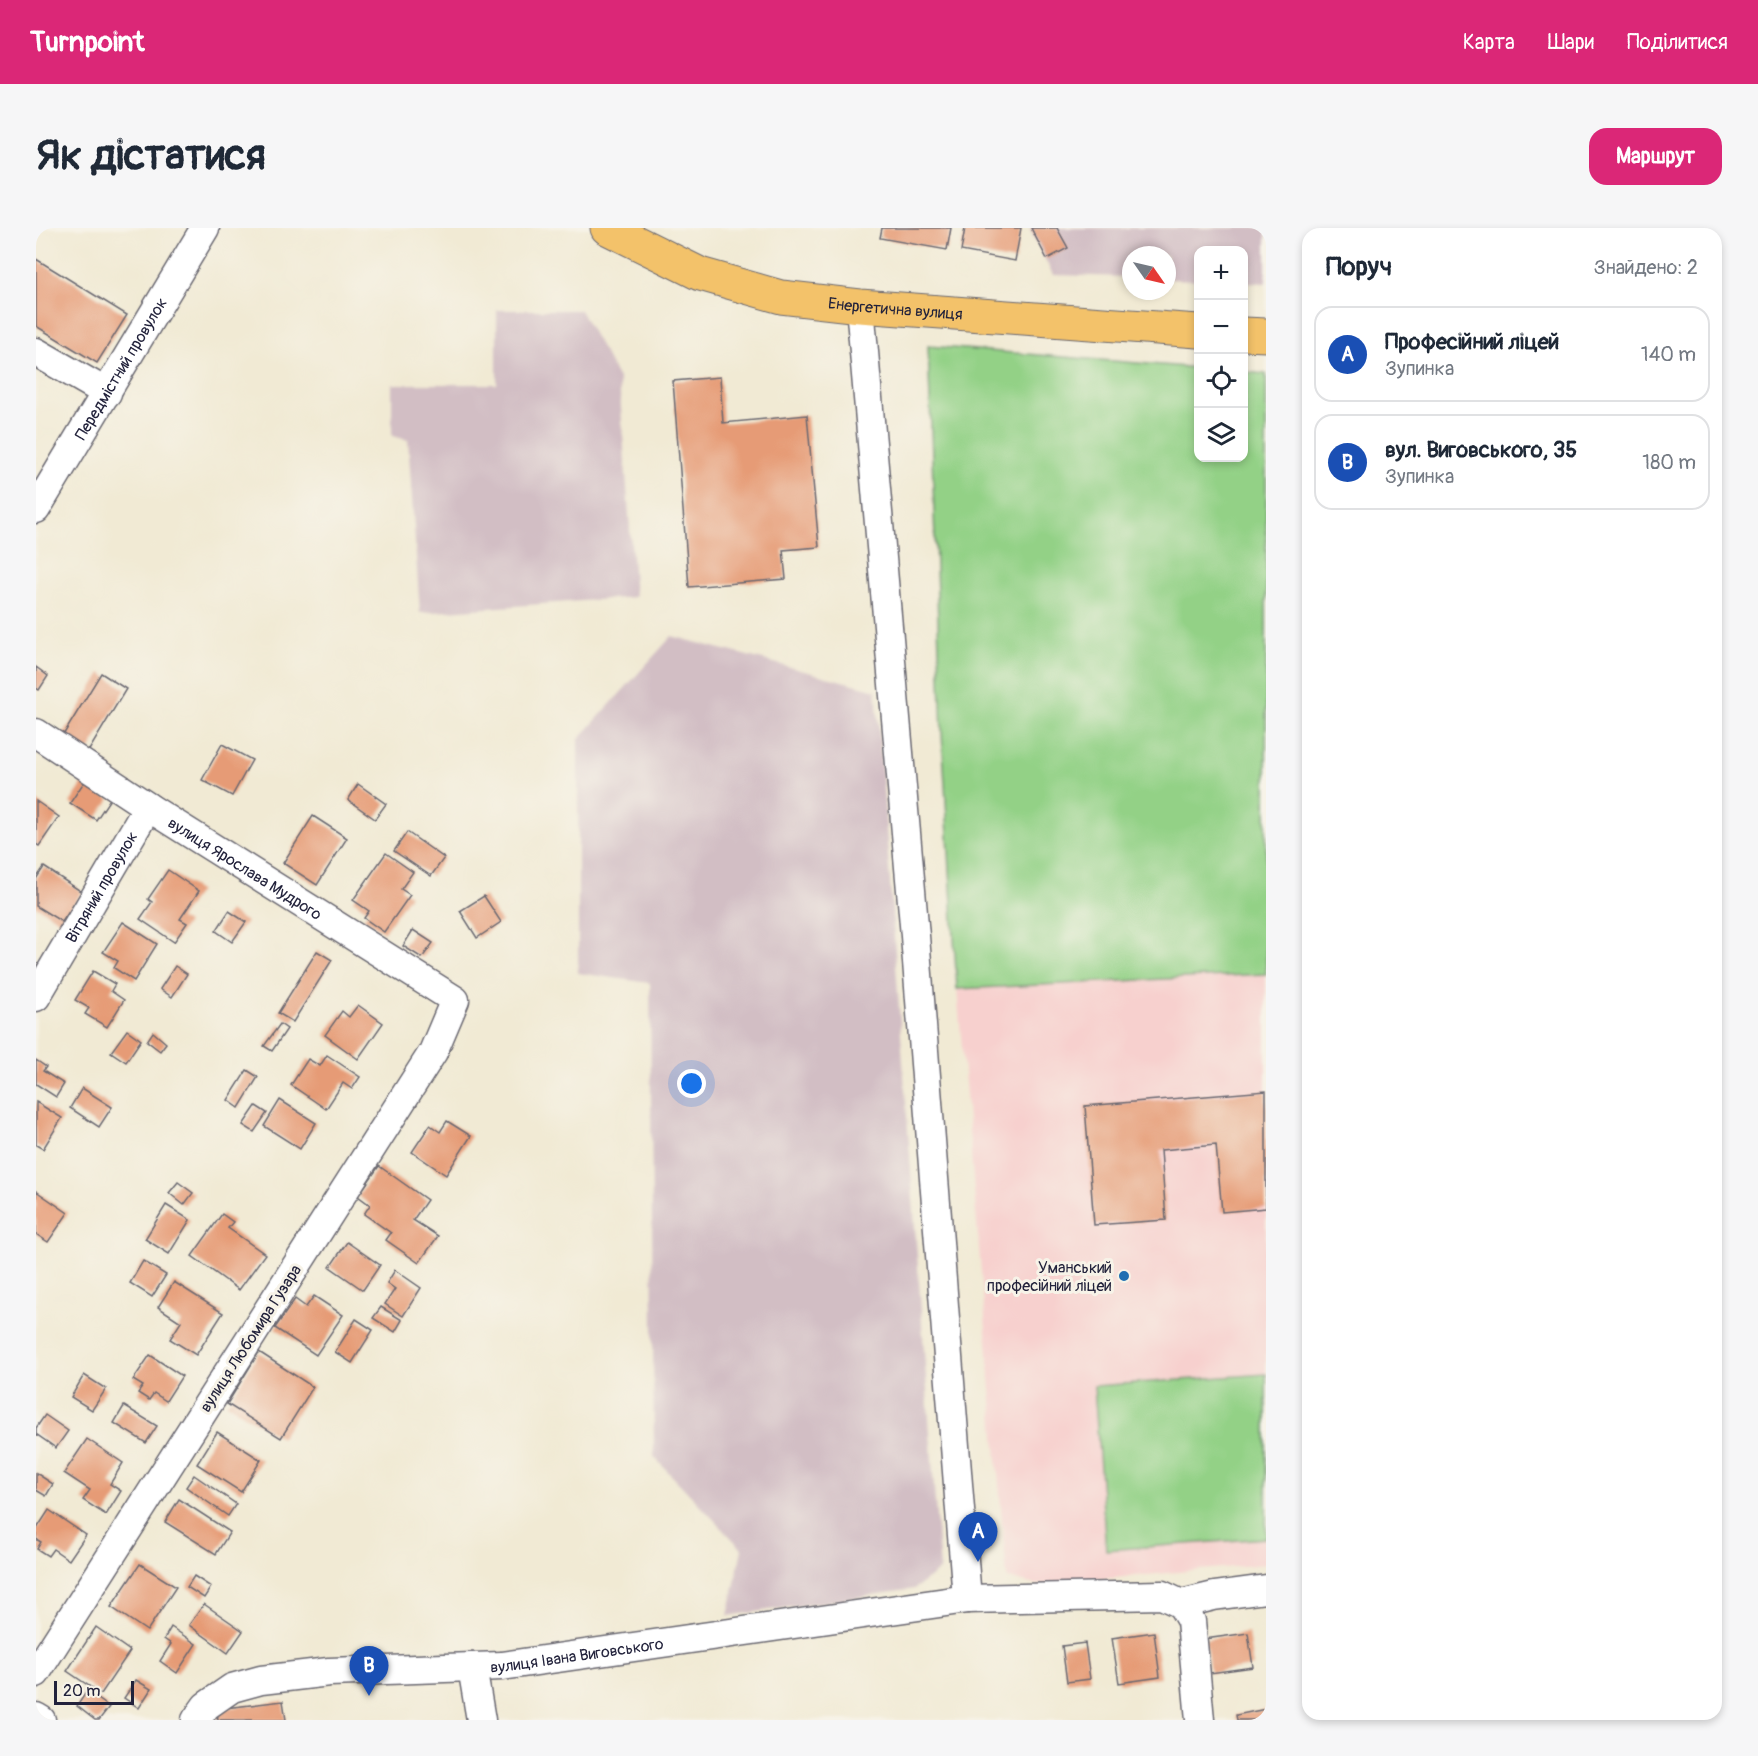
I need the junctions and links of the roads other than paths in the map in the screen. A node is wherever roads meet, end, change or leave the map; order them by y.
1 (205, 228) edge
2 (607, 228) edge
3 (860, 306) junction
4 (1194, 331) edge
5 (1248, 334) edge
6 (1266, 335) edge
7 (36, 352) edge
8 (107, 393) junction
9 (36, 509) edge
10 (36, 733) edge
11 (148, 807) junction
12 (36, 997) edge
13 (455, 1000) joint
14 (1266, 1589) edge
15 (967, 1599) junction
16 (1181, 1604) junction
17 (472, 1667) junction
18 (36, 1672) edge
19 (36, 1717) edge
20 (41, 1720) edge
21 (196, 1720) edge
22 (481, 1720) edge
23 (1200, 1720) edge

1 - 8 street, Передмістний провулок
2 - 3 main road, Енергетична вулиця
3 - 4 main road, Енергетична вулиця
3 - 15 street
5 - 6 main road
7 - 8 street
8 - 9 street, Передмістний провулок
10 - 11 street, вулиця Ярослава Мудрого
11 - 12 street, Вітряний провулок
11 - 13 street, вулиця Ярослава Мудрого
13 - 18 street, вулиця Любомира Гузара
14 - 16 street
15 - 16 street, вулиця Івана Виговського
15 - 17 street, вулиця Івана Виговського
16 - 23 street
17 - 21 street, вулиця Івана Виговського
17 - 22 street
19 - 20 street

